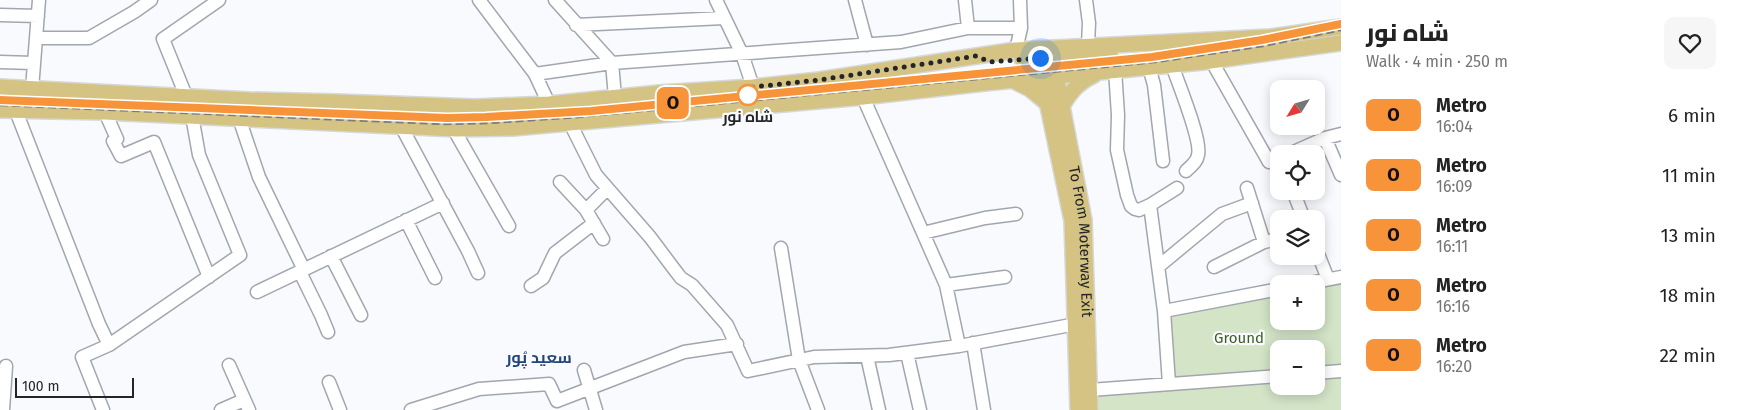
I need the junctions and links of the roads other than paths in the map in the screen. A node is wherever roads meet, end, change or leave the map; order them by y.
1 (38, 0) edge
2 (151, 0) edge
3 (220, 0) edge
4 (479, 0) edge
5 (555, 0) edge
6 (716, 0) edge
7 (855, 0) edge
8 (965, 0) edge
9 (1020, 0) edge
10 (1086, 0) edge
11 (0, 15) edge
12 (38, 16) junction
13 (724, 18) junction
14 (576, 25) junction
15 (1341, 27) edge
16 (968, 28) junction
17 (1021, 28) junction
18 (37, 38) junction
19 (1341, 43) edge
20 (1143, 44) junction
21 (867, 45) junction
22 (1088, 45) junction
23 (1016, 50) junction
24 (742, 54) junction
25 (976, 56) junction
26 (1211, 60) junction
27 (0, 62) edge
28 (33, 63) junction
29 (612, 63) junction
30 (1172, 65) junction
31 (1149, 67) junction
32 (1107, 71) junction
33 (535, 74) junction
34 (1049, 74) junction
35 (1012, 80) junction
36 (0, 87) edge
37 (753, 87) junction
38 (32, 89) junction
39 (186, 96) junction
40 (615, 97) junction
41 (863, 97) junction
42 (549, 104) junction
43 (1055, 105) junction
44 (0, 110) edge
45 (16, 111) junction
46 (105, 112) junction
47 (192, 116) junction
48 (239, 118) junction
49 (570, 123) junction
50 (401, 126) junction
51 (452, 128) junction
52 (1341, 134) edge
53 (1326, 138) junction
54 (1310, 145) edge
55 (1163, 161) dead end
56 (1270, 162) edge
57 (1186, 171) dead end
58 (1341, 175) edge
59 (560, 182) dead end
60 (1177, 188) dead end
61 (1247, 188) dead end
62 (607, 189) junction
63 (443, 203) junction
64 (1252, 203) junction
65 (1150, 205) junction
66 (586, 210) junction
67 (1016, 214) dead end
68 (406, 220) junction
69 (594, 223) junction
70 (509, 226) dead end
71 (923, 233) junction
72 (603, 239) dead end
73 (1270, 241) edge
74 (1264, 242) junction
75 (781, 248) dead end
76 (331, 256) junction
77 (1325, 263) edge
78 (1159, 266) junction
79 (1214, 267) dead end
80 (302, 271) junction
81 (478, 273) dead end
82 (209, 277) junction
83 (1005, 277) dead end
84 (435, 278) dead end
85 (1335, 278) edge
86 (946, 284) junction
87 (531, 286) dead end
88 (1270, 291) edge
89 (257, 292) dead end
90 (1164, 311) junction
91 (361, 315) dead end
92 (1076, 324) junction
93 (328, 332) dead end
94 (973, 343) junction
95 (737, 344) junction
96 (109, 345) junction
97 (959, 346) junction
98 (907, 353) junction
99 (867, 356) junction
100 (799, 360) junction
101 (6, 366) dead end
102 (229, 366) dead end
103 (584, 370) dead end
104 (1341, 372) edge
105 (1325, 373) edge
106 (1270, 377) edge
107 (329, 382) dead end
108 (1169, 384) junction
109 (590, 388) junction
110 (1090, 390) junction
111 (247, 405) edge
112 (3, 410) edge
113 (103, 410) edge
114 (221, 410) edge
115 (340, 410) edge
116 (411, 410) edge
117 (596, 410) edge
118 (818, 410) edge
119 (879, 410) edge
120 (920, 410) edge
121 (984, 410) edge
122 (1078, 410) edge
123 (1090, 410) edge

1 - 12 street
2 - 18 street
3 - 39 street
4 - 33 street
5 - 14 street
6 - 13 street
7 - 21 street
8 - 16 street
9 - 17 street
10 - 22 street
11 - 12 street
12 - 18 street
13 - 14 street
13 - 24 street
14 - 29 street
15 - 20 main road
16 - 17 street
16 - 21 street
17 - 23 street
18 - 28 street
19 - 26 main road
20 - 22 main road
20 - 34 main road
21 - 24 street
22 - 23 main road
23 - 25 main road
24 - 29 street
24 - 37 street
25 - 34 main road
25 - 37 main road
26 - 30 main road
26 - 56 street
27 - 28 street
28 - 38 street
29 - 33 street
29 - 40 street
30 - 31 main road
30 - 57 street
31 - 32 main road
31 - 55 street
32 - 34 main road
32 - 43 main road
32 - 65 street
33 - 42 street
34 - 35 main road
34 - 43 main road, To From Moterway Exit
35 - 41 main road
35 - 43 main road
36 - 38 main road
37 - 40 main road
38 - 39 main road
39 - 42 main road
40 - 42 main road
41 - 49 main road
41 - 71 street
43 - 92 main road, To From Moterway Exit
43 - 110 main road, To From Moterway Exit
44 - 45 main road
45 - 46 main road
45 - 96 street
46 - 47 main road
46 - 82 street
47 - 48 main road
47 - 82 street
48 - 50 main road
48 - 80 street
49 - 51 main road
49 - 62 street
50 - 51 main road
50 - 63 street
51 - 70 street
52 - 53 street
53 - 54 street
53 - 58 street
59 - 66 street
60 - 65 street
61 - 64 street
62 - 66 street
62 - 95 street
63 - 68 street
63 - 81 street
64 - 74 street
64 - 78 street
65 - 78 street
66 - 69 street
67 - 71 street
68 - 76 street
68 - 84 street
69 - 72 street
69 - 87 street
71 - 86 street
73 - 74 street
74 - 79 street
75 - 100 street
76 - 80 street
76 - 91 street
77 - 85 street
78 - 90 street
80 - 89 street
80 - 93 street
82 - 96 street
83 - 86 street
86 - 97 street
88 - 90 street
90 - 108 street
92 - 94 street
92 - 122 main road, To From Moterway Exit
94 - 97 street
94 - 121 street
95 - 100 street
95 - 109 street
96 - 113 street
97 - 98 street
98 - 99 street
98 - 120 street
99 - 100 street
99 - 119 street
100 - 118 street
101 - 112 street
102 - 111 street
103 - 109 street
104 - 105 street
106 - 108 street
107 - 115 street
108 - 110 street
109 - 116 street
109 - 117 street
110 - 123 main road, To From Moterway Exit
111 - 114 street

